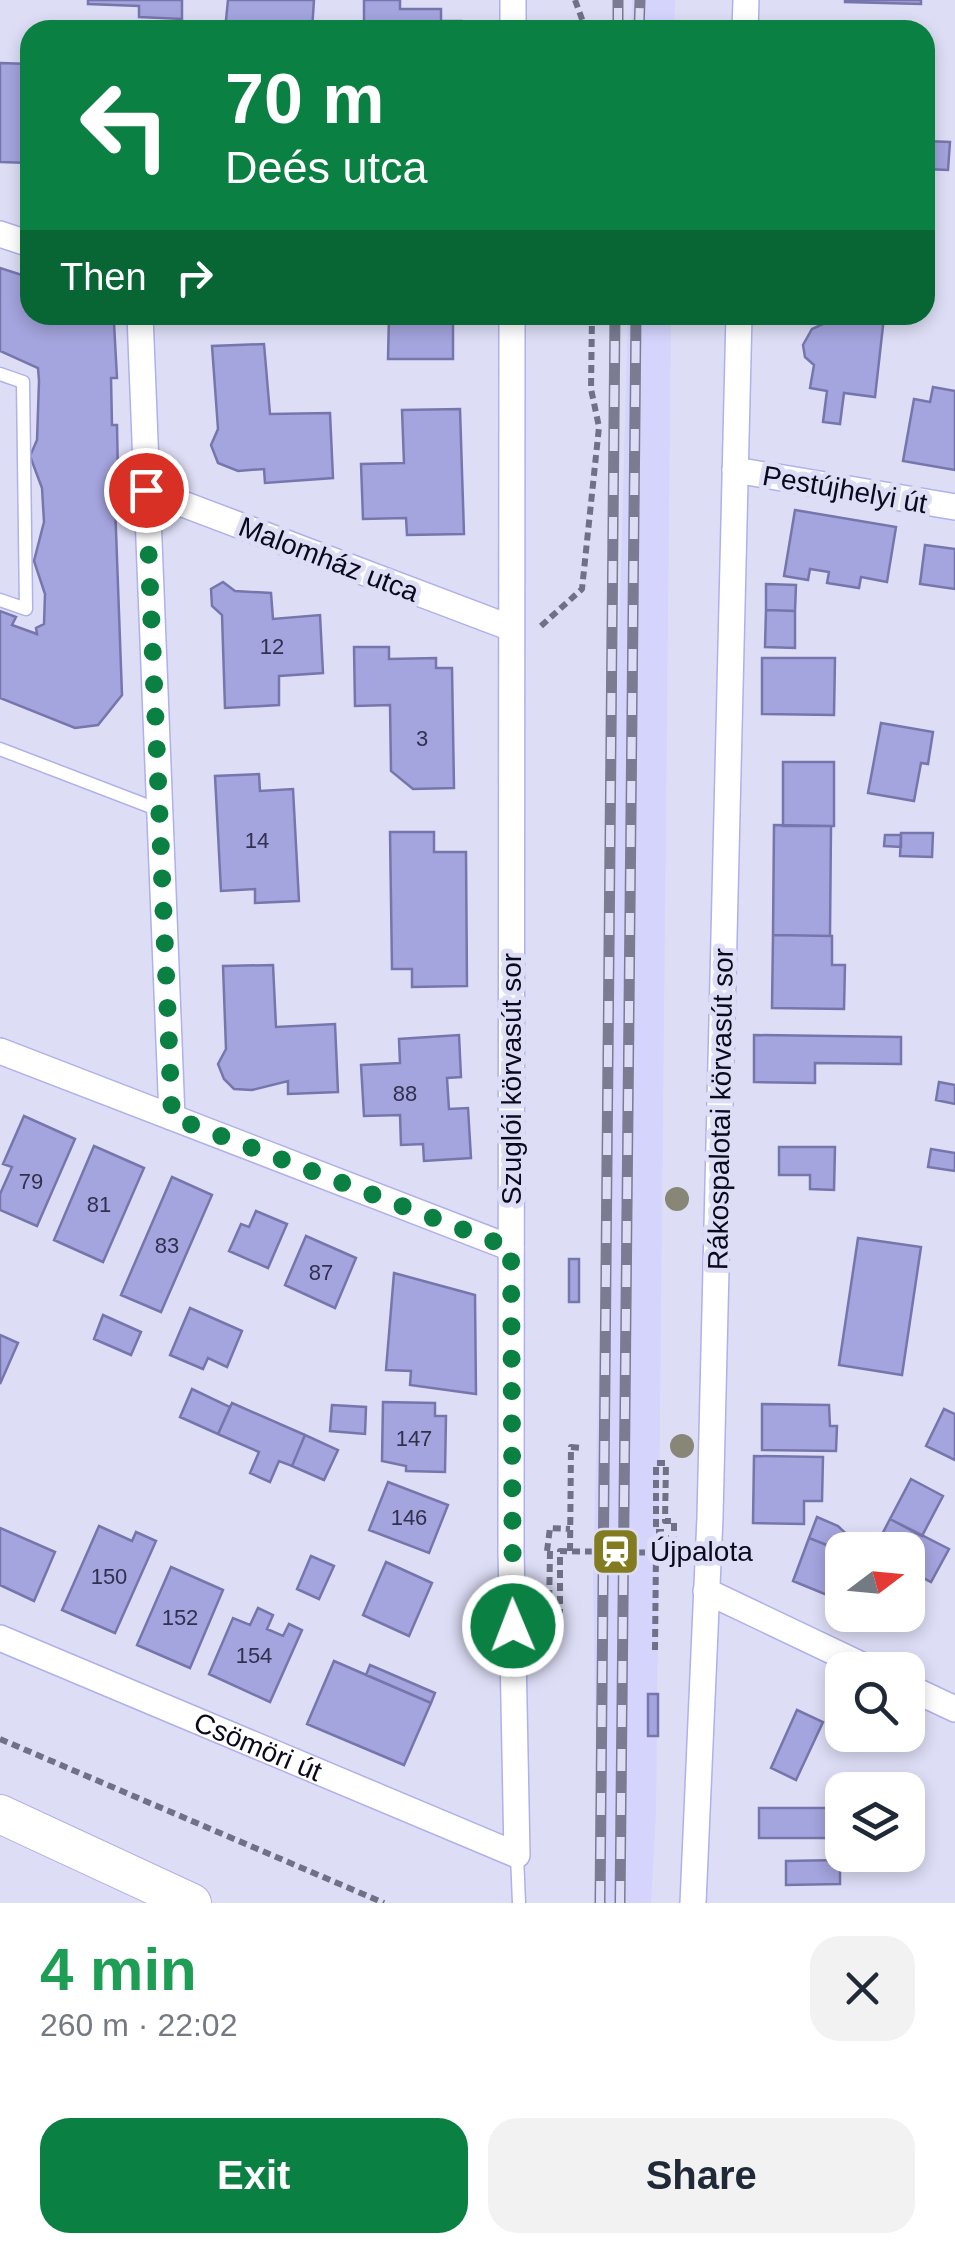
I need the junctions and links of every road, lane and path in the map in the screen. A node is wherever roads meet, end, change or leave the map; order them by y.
1 (140, 325) edge
2 (512, 325) edge
3 (592, 325) edge
4 (739, 325) edge
5 (0, 374) edge
6 (735, 470) junction
7 (146, 490) junction
8 (955, 508) edge
9 (0, 600) edge
10 (511, 641) junction
11 (0, 749) edge
12 (159, 810) junction
13 (0, 1051) edge
14 (172, 1117) junction
15 (511, 1248) junction
16 (582, 1448) dead end
17 (570, 1529) junction
18 (570, 1551) junction
19 (656, 1557) junction
20 (706, 1591) junction
21 (0, 1638) edge
22 (655, 1650) dead end
23 (834, 1652) edge
24 (925, 1694) edge
25 (955, 1709) edge
26 (0, 1739) edge
27 (0, 1814) edge
28 (517, 1856) junction
29 (192, 1903) edge
30 (384, 1903) edge
31 (518, 1903) edge
32 (693, 1903) edge

1 - 7 street
2 - 10 street, Szuglói körvasút sor
3 - 10 path
4 - 6 street, Rákospalotai körvasút sor
5 - 9 lane
6 - 8 street, Pestújhelyi út
6 - 20 street, Rákospalotai körvasút sor
7 - 10 street, Malomház utca
7 - 12 street
10 - 15 street, Szuglói körvasút sor
11 - 12 lane
12 - 14 street
13 - 14 street
14 - 15 street
15 - 28 street, Szuglói körvasút sor
16 - 17 path
17 - 18 path
17 - 18 path
18 - 19 path
19 - 19 path
19 - 22 path
20 - 23 street
20 - 32 street, Rákospalotai körvasút sor
21 - 28 street, Csömöri út
24 - 25 street
26 - 30 path
27 - 29 main road
28 - 31 lane, Szuglói körvasút sor

